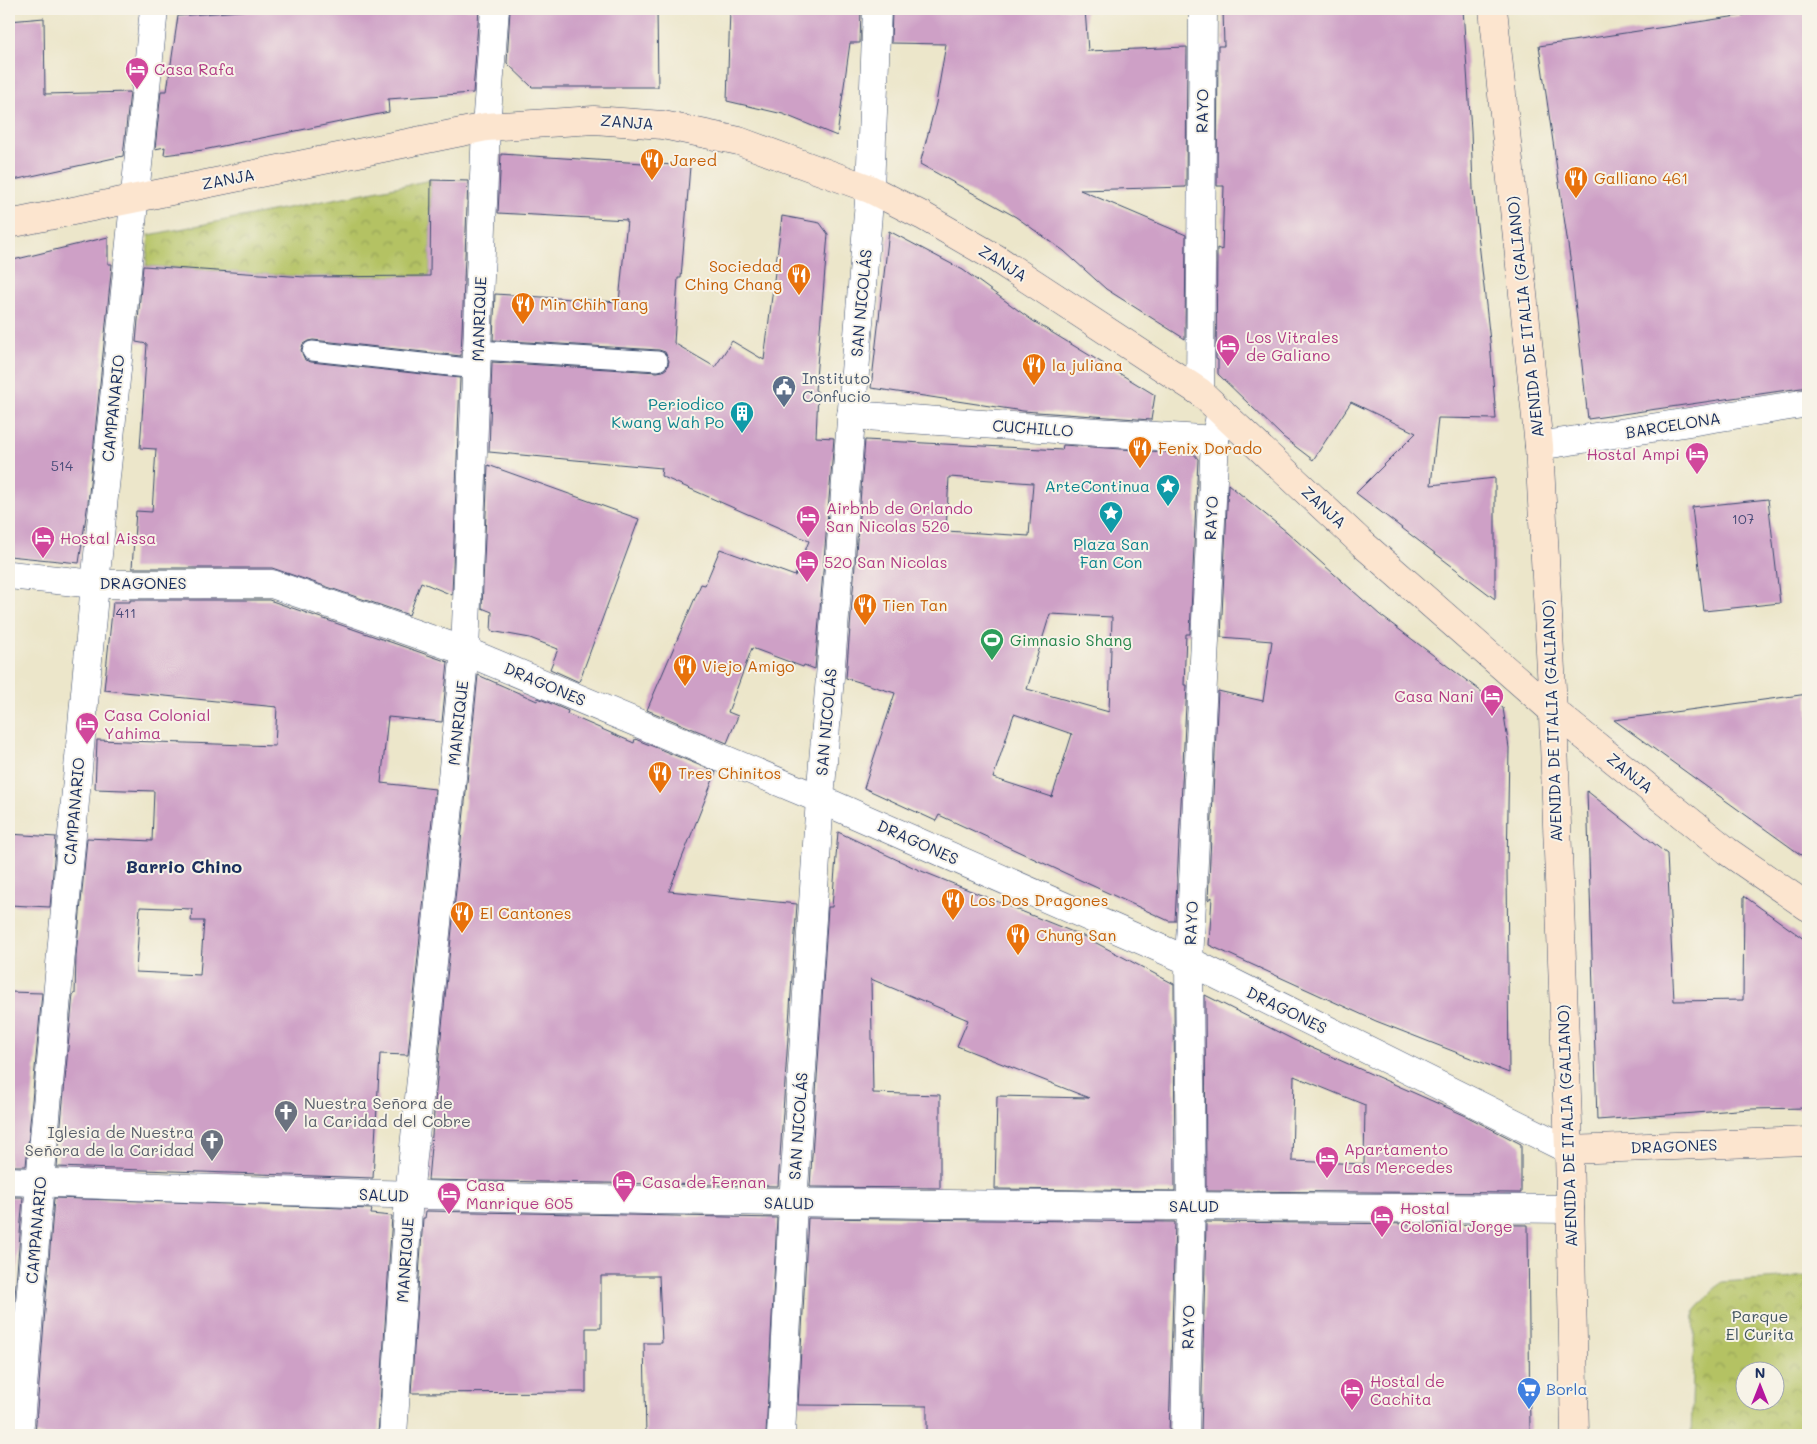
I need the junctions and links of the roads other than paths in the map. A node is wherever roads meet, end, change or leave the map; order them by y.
1 (154, 9) edge
2 (496, 9) edge
3 (877, 9) edge
4 (1203, 9) edge
5 (1493, 9) edge
6 (486, 127) junction
7 (870, 189) junction
8 (136, 197) junction
9 (9, 224) edge
10 (312, 351) dead end
11 (477, 359) junction
12 (658, 361) dead end
13 (1200, 392) junction
14 (1808, 403) edge
15 (1221, 411) junction
16 (852, 415) junction
17 (1214, 440) junction
18 (1539, 446) junction
19 (9, 575) edge
20 (95, 584) junction
21 (465, 651) junction
22 (1552, 710) junction
23 (820, 799) junction
24 (1808, 907) edge
25 (1189, 961) junction
26 (1808, 1140) edge
27 (1569, 1150) junction
28 (9, 1181) edge
29 (40, 1182) junction
30 (409, 1196) junction
31 (793, 1203) junction
32 (1191, 1206) junction
33 (1570, 1209) junction
34 (19, 1435) edge
35 (393, 1435) edge
36 (781, 1435) edge
37 (1185, 1435) edge
38 (1575, 1435) edge

1 - 8 street, CAMPANARIO
2 - 6 street, MANRIQUE
3 - 7 street, SAN NICOLÁS
4 - 13 street, RAYO
5 - 18 main road, AVENIDA DE ITALIA (GALIANO)
6 - 7 main road, ZANJA
6 - 8 main road, ZANJA
6 - 11 street, MANRIQUE
7 - 13 main road, ZANJA
7 - 16 street, SAN NICOLÁS
8 - 9 main road, ZANJA
8 - 20 street, CAMPANARIO
10 - 11 lane
11 - 12 lane
11 - 21 street, MANRIQUE
13 - 15 main road, ZANJA
14 - 18 street, BARCELONA
15 - 17 street, RAYO
15 - 22 main road, ZANJA
16 - 17 street, CUCHILLO
16 - 23 street, SAN NICOLÁS
17 - 25 street, RAYO
18 - 22 main road, AVENIDA DE ITALIA (GALIANO)
19 - 20 street, DRAGONES
20 - 21 street, DRAGONES
20 - 29 street, CAMPANARIO
21 - 23 street, DRAGONES
21 - 30 street, MANRIQUE
22 - 24 main road, ZANJA
22 - 27 main road, AVENIDA DE ITALIA (GALIANO)
23 - 25 street, DRAGONES
23 - 31 street, SAN NICOLÁS
25 - 27 street, DRAGONES
25 - 32 street, RAYO
26 - 27 main road, DRAGONES
27 - 33 main road, AVENIDA DE ITALIA (GALIANO)
28 - 29 street, SALUD
29 - 30 street, SALUD
29 - 34 street, CAMPANARIO
30 - 31 street, SALUD
30 - 35 street, MANRIQUE
31 - 32 street, SALUD
31 - 36 street, SAN NICOLÁS
32 - 33 street, SALUD
32 - 37 street, RAYO
33 - 38 main road, AVENIDA DE ITALIA (GALIANO)

